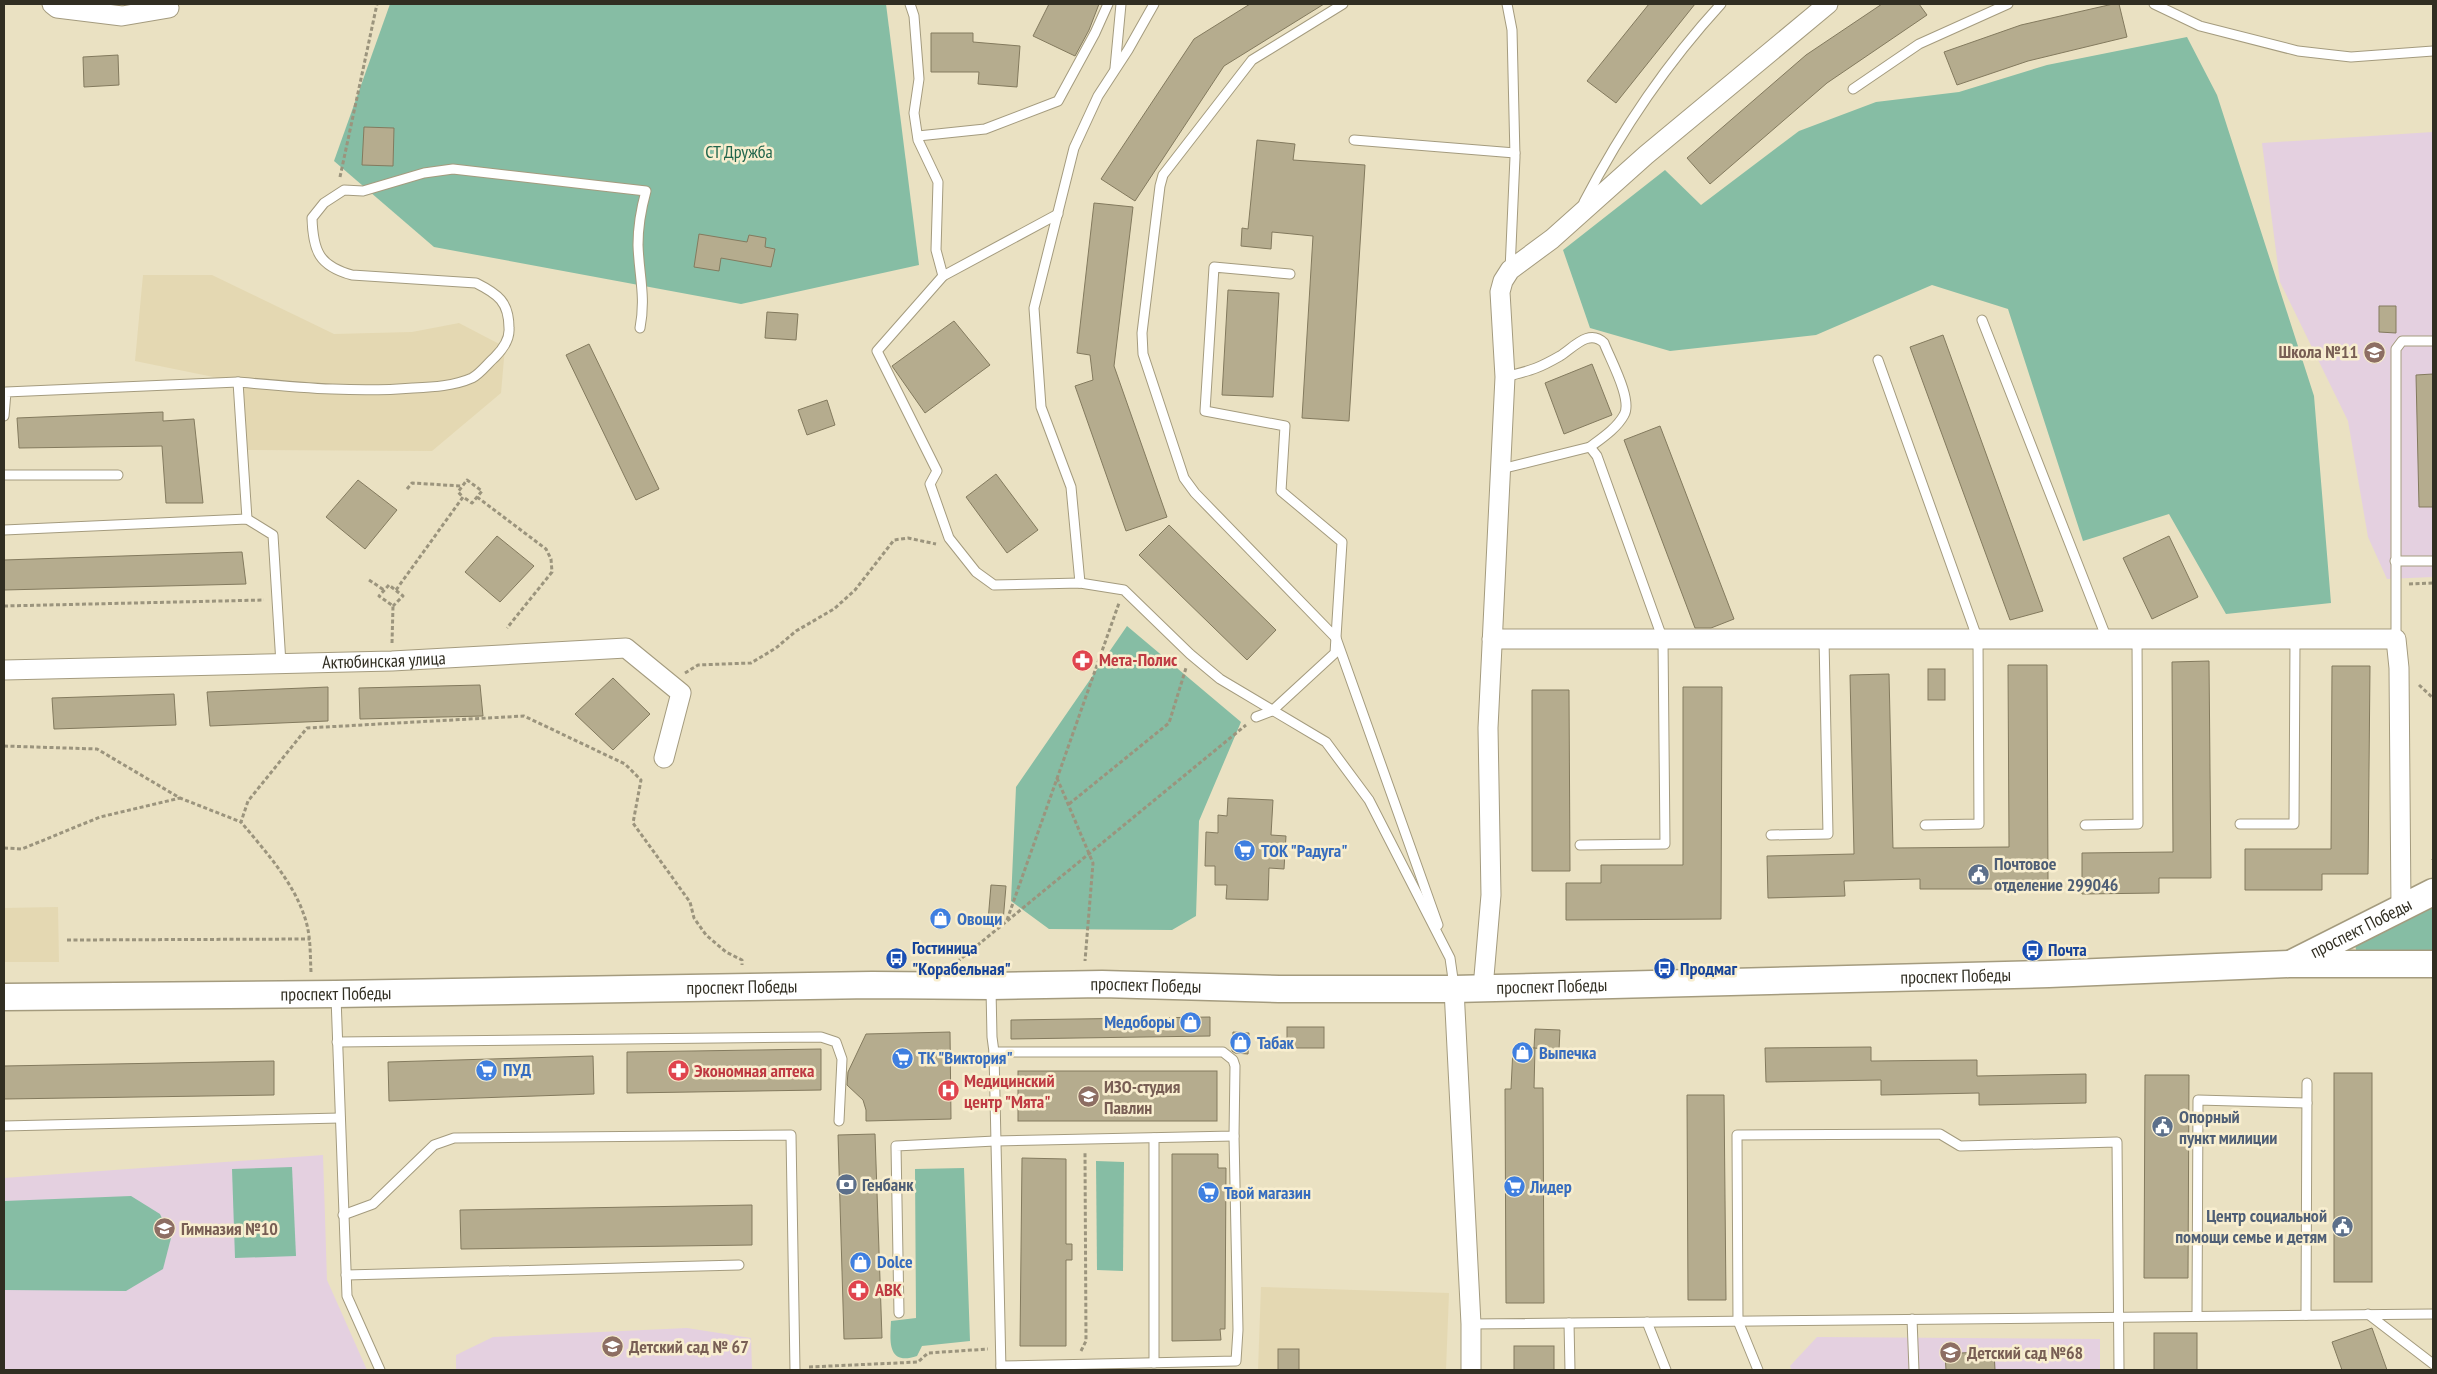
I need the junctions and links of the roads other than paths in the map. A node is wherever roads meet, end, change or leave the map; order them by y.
1 (52, 4) edge
2 (910, 4) edge
3 (1108, 4) edge
4 (1121, 4) edge
5 (1154, 4) edge
6 (1343, 4) edge
7 (1507, 4) edge
8 (1721, 4) edge
9 (1828, 4) edge
10 (2008, 4) edge
11 (2154, 4) edge
12 (168, 8) dead end
13 (2433, 51) edge
14 (1115, 71) junction
15 (1853, 89) dead end
16 (918, 136) junction
17 (1354, 140) dead end
18 (1515, 153) junction
19 (1058, 214) junction
20 (1578, 216) junction
21 (1510, 270) junction
22 (1290, 274) dead end
23 (942, 276) junction
24 (1982, 320) dead end
25 (640, 328) dead end
26 (2433, 341) edge
27 (1878, 360) dead end
28 (1505, 377) junction
29 (238, 382) junction
30 (4, 416) edge
31 (1590, 447) junction
32 (1501, 469) junction
33 (4, 475) edge
34 (118, 475) dead end
35 (247, 519) junction
36 (4, 530) edge
37 (2395, 561) junction
38 (2433, 561) edge
39 (1080, 583) junction
40 (1336, 638) junction
41 (1492, 639) junction
42 (1824, 639) junction
43 (2396, 639) junction
44 (1663, 640) junction
45 (1978, 640) junction
46 (2107, 640) junction
47 (2137, 640) junction
48 (2295, 640) junction
49 (281, 664) junction
50 (4, 670) edge
51 (1272, 711) junction
52 (1256, 717) road end
53 (664, 758) dead end
54 (2085, 824) dead end
55 (2240, 824) dead end
56 (1925, 825) dead end
57 (1771, 835) dead end
58 (1580, 845) dead end
59 (2433, 892) edge
60 (2401, 906) junction
61 (1450, 958) junction
62 (2289, 964) junction
63 (2433, 964) edge
64 (991, 986) junction
65 (1483, 988) junction
66 (1454, 989) junction
67 (323, 994) junction
68 (4, 996) edge
69 (338, 1042) junction
70 (994, 1052) junction
71 (2307, 1083) dead end
72 (2307, 1103) junction
73 (340, 1118) junction
74 (839, 1121) dead end
75 (4, 1126) edge
76 (1234, 1136) junction
77 (1154, 1138) junction
78 (995, 1141) junction
79 (343, 1215) junction
80 (739, 1265) dead end
81 (346, 1275) junction
82 (899, 1313) dead end
83 (2368, 1314) junction
84 (2433, 1314) edge
85 (2306, 1315) junction
86 (2197, 1316) junction
87 (2120, 1317) junction
88 (1912, 1319) junction
89 (1738, 1321) junction
90 (1647, 1322) junction
91 (1569, 1323) junction
92 (1471, 1324) junction
93 (1154, 1363) junction
94 (2433, 1364) edge
95 (1236, 1366) edge
96 (1001, 1368) edge
97 (795, 1369) edge
98 (380, 1370) edge
99 (1471, 1370) edge
100 (1570, 1370) edge
101 (1666, 1370) edge
102 (1758, 1370) edge
103 (1914, 1370) edge
104 (2119, 1370) edge

1 - 12 street
2 - 16 lane
3 - 16 lane
4 - 14 lane
5 - 14 lane
6 - 40 lane
7 - 18 lane
8 - 20 lane
9 - 20 street
10 - 15 lane
11 - 13 lane
14 - 19 lane
16 - 23 lane
17 - 18 lane
18 - 21 lane
19 - 23 lane
19 - 39 lane
20 - 21 street
21 - 28 street
22 - 40 lane
23 - 39 lane
24 - 46 lane
25 - 29 lane
26 - 37 lane
27 - 45 lane
28 - 31 lane
28 - 32 street
29 - 30 lane
29 - 35 lane
31 - 32 lane
31 - 44 lane
32 - 41 street
33 - 34 lane
35 - 36 lane
35 - 49 lane
37 - 38 lane
37 - 43 lane
39 - 51 lane
40 - 51 lane
40 - 61 lane
41 - 44 street
41 - 65 street
42 - 44 street
42 - 45 street
42 - 57 lane
43 - 48 street
43 - 60 street
44 - 58 lane
45 - 46 street
45 - 56 lane
46 - 47 street
47 - 48 street
47 - 54 lane
48 - 55 lane
49 - 50 street, Актюбинская улица
49 - 53 street, Актюбинская улица
51 - 52 lane
51 - 61 lane
59 - 60 street, проспект Победы
60 - 62 street, проспект Победы
61 - 66 lane
62 - 63 street, проспект Победы
62 - 65 street, проспект Победы
64 - 66 street, проспект Победы
64 - 67 street, проспект Победы
64 - 70 lane
65 - 66 street, проспект Победы
66 - 92 street
67 - 68 street, проспект Победы
67 - 69 lane
69 - 73 lane
69 - 74 lane
70 - 76 lane
70 - 78 lane
71 - 72 lane
72 - 85 lane
72 - 86 lane
73 - 75 lane
73 - 79 lane
76 - 77 lane
76 - 95 lane
77 - 78 lane
77 - 93 lane
78 - 82 lane
78 - 96 lane
79 - 81 lane
79 - 97 lane
80 - 81 lane
81 - 98 lane
83 - 84 lane
83 - 85 lane
83 - 94 lane
85 - 86 lane
86 - 87 lane
87 - 88 lane
87 - 89 lane
87 - 104 lane
88 - 89 lane
88 - 103 lane
89 - 90 lane
89 - 102 lane
90 - 91 lane
90 - 101 lane
91 - 92 lane
91 - 100 lane
92 - 99 street
93 - 95 lane
93 - 96 lane

